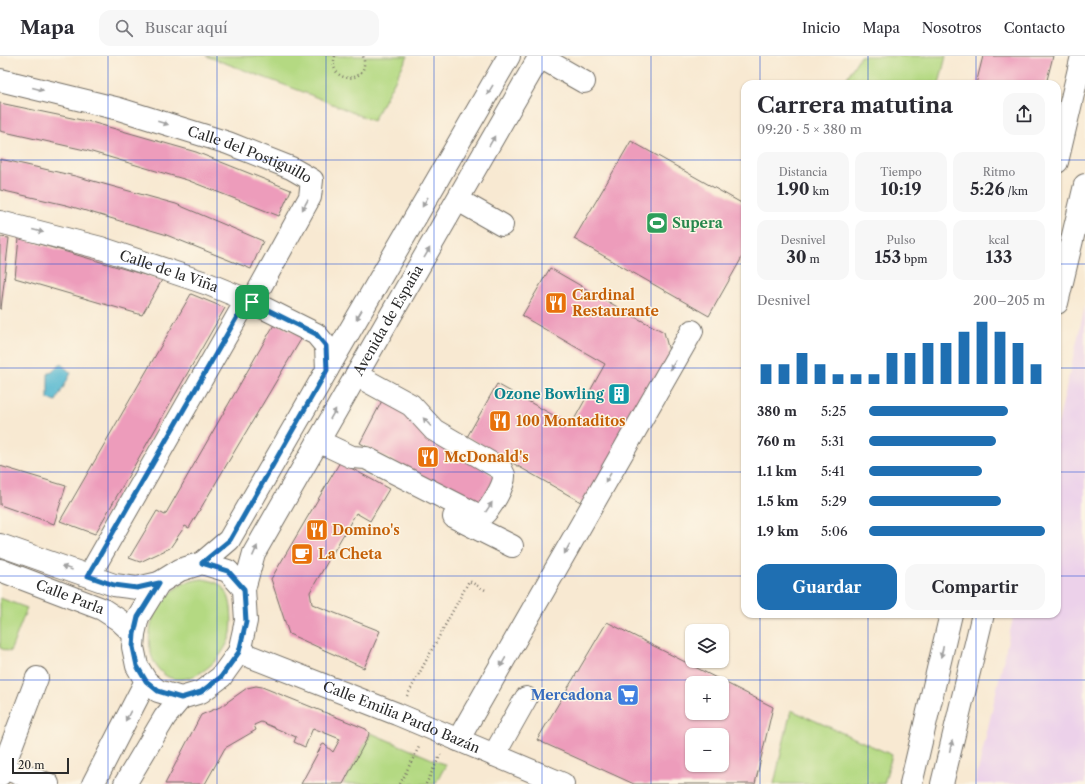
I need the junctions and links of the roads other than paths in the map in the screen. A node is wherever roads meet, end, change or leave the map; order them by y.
1 (509, 56) edge
2 (540, 56) edge
3 (1082, 56) edge
4 (0, 80) edge
5 (584, 82) dead end
6 (1061, 145) edge
7 (1085, 185) edge
8 (458, 200) junction
9 (0, 222) edge
10 (502, 225) dead end
11 (1061, 286) edge
12 (252, 302) junction
13 (692, 331) dead end
14 (327, 370) junction
15 (356, 374) junction
16 (318, 441) junction
17 (352, 457) junction
18 (0, 545) edge
19 (512, 546) dead end
20 (202, 563) junction
21 (0, 570) edge
22 (88, 576) junction
23 (159, 583) junction
24 (244, 589) junction
25 (949, 618) edge
26 (983, 618) edge
27 (134, 634) junction
28 (239, 652) junction
29 (37, 678) dead end
30 (146, 681) junction
31 (181, 698) junction
32 (526, 698) dead end
33 (454, 738) junction
34 (494, 755) junction
35 (1, 772) edge
36 (48, 784) edge
37 (93, 784) edge
38 (125, 784) edge
39 (563, 784) edge
40 (911, 784) edge
41 (942, 784) edge

1 -> 14 street, Avenida de España
2 - 5 street
8 -> 2 street, Avenida de España
3 - 6 street
4 -> 12 street, Calle del Postiguillo
7 - 11 street
8 - 10 street
15 -> 8 street, Avenida de España
9 -> 12 street, Calle de la Viña
12 - 14 street, Calle de la Viña
12 - 22 street, Calle del Postiguillo
13 -> 33 street
14 - 20 street, Avenida de España
16 -> 15 street, Avenida de España
17 -> 15 street
16 - 17 street
24 -> 16 street, Avenida de España
17 - 19 street
22 -> 18 street, Calle Parla
20 - 23 street
20 - 24 street
21 - 27 street, Calle Parla
22 - 23 street, Calle Parla
23 - 27 street
24 - 28 street
25 -> 40 street
41 -> 26 street
27 - 30 street
28 - 31 street
28 - 33 street, Calle Emilia Pardo Bazán
29 - 35 street
30 - 31 street
30 -> 37 street
31 - 38 street
32 - 34 street
33 - 34 street, Calle Emilia Pardo Bazán
34 - 39 street, Calle Emilia Pardo Bazán
35 - 36 street

